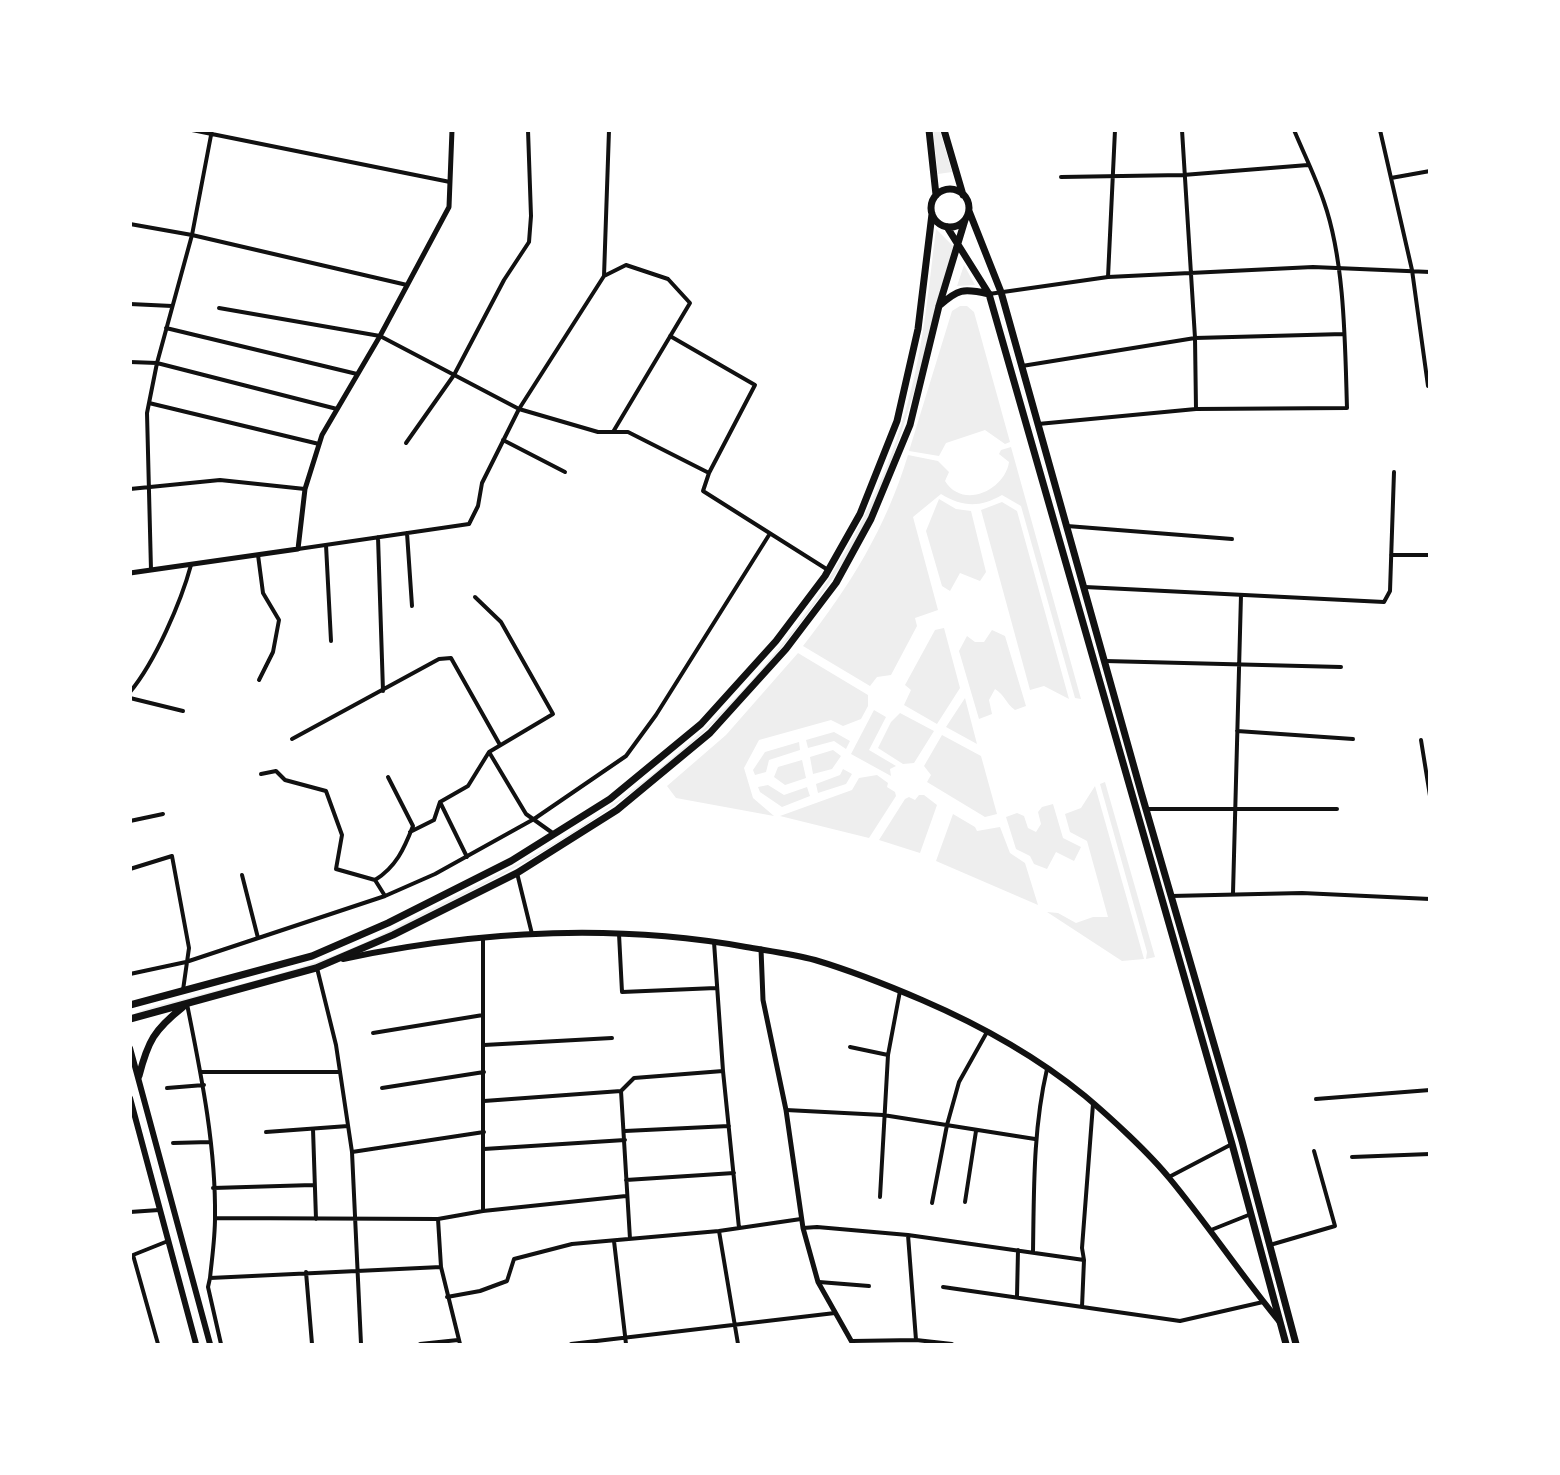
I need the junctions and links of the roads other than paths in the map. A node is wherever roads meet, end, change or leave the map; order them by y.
1 (192, 130) edge
2 (452, 130) edge
3 (528, 130) edge
4 (609, 130) edge
5 (929, 130) edge
6 (944, 130) edge
7 (1115, 130) edge
8 (1182, 130) edge
9 (1294, 130) edge
10 (1380, 130) edge
11 (212, 133) edge
12 (1308, 165) junction
13 (1430, 171) edge
14 (1184, 175) junction
15 (1114, 176) junction
16 (1061, 177) dead end
17 (1391, 178) junction
18 (450, 182) junction
19 (936, 195) junction
20 (963, 195) junction
21 (969, 211) junction
22 (932, 214) junction
23 (965, 220) junction
24 (130, 224) edge
25 (946, 227) junction
26 (192, 235) junction
27 (957, 241) junction
28 (1337, 267) junction
29 (1412, 270) junction
30 (1430, 272) edge
31 (1189, 273) junction
32 (604, 276) junction
33 (1108, 277) junction
34 (407, 285) junction
35 (1001, 292) junction
36 (989, 294) junction
37 (130, 304) edge
38 (172, 306) junction
39 (939, 306) junction
40 (219, 308) dead end
41 (166, 328) junction
42 (1344, 334) junction
43 (380, 336) junction
44 (670, 336) junction
45 (1195, 338) junction
46 (130, 362) edge
47 (157, 363) junction
48 (1022, 366) junction
49 (357, 374) junction
50 (454, 375) junction
51 (1428, 386) dead end
52 (149, 403) junction
53 (337, 409) junction
54 (519, 409) junction
55 (1196, 410) junction
56 (1038, 424) junction
57 (612, 432) junction
58 (503, 440) junction
59 (406, 443) dead end
60 (319, 444) junction
61 (565, 472) dead end
62 (1394, 472) dead end
63 (709, 473) junction
64 (148, 487) junction
65 (130, 489) edge
66 (305, 489) junction
67 (1066, 526) junction
68 (407, 533) junction
69 (769, 535) junction
70 (378, 537) junction
71 (1232, 539) dead end
72 (326, 545) junction
73 (298, 549) junction
74 (258, 555) junction
75 (1391, 555) junction
76 (1430, 555) edge
77 (191, 565) junction
78 (151, 570) junction
79 (828, 570) junction
80 (130, 573) edge
81 (1083, 587) junction
82 (1242, 595) junction
83 (475, 597) dead end
84 (412, 606) dead end
85 (331, 641) dead end
86 (1104, 661) junction
87 (1239, 664) junction
88 (1341, 667) dead end
89 (259, 680) dead end
90 (130, 692) edge
91 (382, 692) junction
92 (130, 698) edge
93 (183, 711) dead end
94 (1237, 731) junction
95 (1353, 739) dead end
96 (292, 740) dead end
97 (1421, 740) dead end
98 (500, 745) junction
99 (489, 752) junction
100 (261, 774) dead end
101 (388, 777) dead end
102 (1430, 796) edge
103 (440, 802) junction
104 (1235, 808) junction
105 (1145, 809) junction
106 (1337, 809) dead end
107 (163, 814) dead end
108 (534, 819) junction
109 (130, 822) edge
110 (410, 832) junction
111 (554, 834) junction
112 (467, 856) junction
113 (130, 868) edge
114 (517, 873) junction
115 (243, 875) dead end
116 (375, 880) junction
117 (1233, 893) junction
118 (385, 896) junction
119 (1171, 896) junction
120 (1430, 899) edge
121 (619, 932) junction
122 (532, 934) junction
123 (483, 937) junction
124 (258, 938) junction
125 (714, 941) junction
126 (760, 949) junction
127 (336, 960) junction
128 (186, 962) junction
129 (316, 968) junction
130 (130, 974) edge
131 (716, 988) junction
132 (900, 991) junction
133 (182, 992) junction
134 (186, 1004) junction
135 (130, 1005) edge
136 (483, 1015) junction
137 (130, 1019) edge
138 (987, 1032) junction
139 (373, 1033) dead end
140 (612, 1038) dead end
141 (484, 1045) junction
142 (850, 1047) dead end
143 (130, 1048) edge
144 (888, 1055) junction
145 (1047, 1069) junction
146 (723, 1071) junction
147 (201, 1072) junction
148 (339, 1072) junction
149 (484, 1072) junction
150 (139, 1076) junction
151 (204, 1086) junction
152 (167, 1088) dead end
153 (382, 1088) dead end
154 (621, 1090) junction
155 (1430, 1090) edge
156 (130, 1098) edge
157 (1316, 1099) dead end
158 (484, 1101) junction
159 (1093, 1104) junction
160 (786, 1110) junction
161 (883, 1115) junction
162 (947, 1125) junction
163 (348, 1126) junction
164 (729, 1126) junction
165 (313, 1129) junction
166 (625, 1131) junction
167 (976, 1131) junction
168 (266, 1132) dead end
169 (484, 1132) junction
170 (1035, 1139) junction
171 (625, 1140) junction
172 (210, 1142) junction
173 (173, 1143) dead end
174 (1232, 1144) junction
175 (484, 1149) junction
176 (1314, 1151) dead end
177 (352, 1152) junction
178 (1430, 1154) edge
179 (1352, 1157) dead end
180 (734, 1173) junction
181 (1168, 1177) junction
182 (626, 1180) junction
183 (313, 1185) junction
184 (213, 1188) junction
185 (626, 1196) junction
186 (880, 1197) dead end
187 (932, 1203) dead end
188 (965, 1203) dead end
189 (160, 1210) junction
190 (483, 1210) junction
191 (130, 1212) edge
192 (1251, 1214) junction
193 (215, 1218) junction
194 (315, 1219) junction
195 (438, 1219) junction
196 (357, 1220) junction
197 (801, 1220) junction
198 (739, 1228) junction
199 (803, 1228) junction
200 (1210, 1230) junction
201 (719, 1231) junction
202 (908, 1234) junction
203 (630, 1239) junction
204 (614, 1240) junction
205 (168, 1241) junction
206 (1270, 1245) junction
207 (1018, 1250) junction
208 (1034, 1252) junction
209 (1084, 1260) junction
210 (441, 1267) junction
211 (358, 1271) junction
212 (306, 1272) junction
213 (210, 1278) junction
214 (818, 1282) junction
215 (869, 1286) dead end
216 (943, 1287) dead end
217 (1017, 1296) junction
218 (447, 1297) junction
219 (1263, 1302) junction
220 (1082, 1307) junction
221 (835, 1312) junction
222 (1280, 1323) junction
223 (735, 1326) junction
224 (625, 1336) junction
225 (916, 1340) junction
226 (459, 1342) edge
227 (447, 1343) edge
228 (852, 1343) edge
229 (158, 1344) edge
230 (196, 1344) edge
231 (210, 1344) edge
232 (220, 1344) edge
233 (312, 1344) edge
234 (360, 1344) edge
235 (420, 1344) edge
236 (571, 1344) edge
237 (626, 1344) edge
238 (738, 1344) edge
239 (952, 1344) edge
240 (1286, 1344) edge
241 (1296, 1344) edge

1 - 11 street
2 - 18 street
3 - 50 street
4 - 32 street
5 - 19 main road
6 - 20 main road
7 - 15 street
8 - 14 street
9 - 12 street
10 - 17 street
11 - 18 street
11 - 26 street
12 - 14 street
12 - 28 street
13 - 17 street
14 - 15 street
14 - 31 street
15 - 16 street
15 - 33 street
17 - 29 street
18 - 34 street
19 - 20 main road
19 - 22 main road
20 - 21 main road
21 - 23 main road
21 - 35 main road
22 - 25 main road
22 - 79 main road
23 - 25 main road
23 - 27 main road
24 - 26 street
25 - 27 main road
26 - 34 street
26 - 38 street
27 - 36 main road
27 - 39 main road
28 - 29 street
28 - 31 street
28 - 42 street
29 - 30 street
29 - 51 street
31 - 33 street
31 - 45 street
32 - 44 street
32 - 54 street
33 - 35 street
34 - 43 street
35 - 36 street
35 - 48 main road
36 - 39 main road
36 - 174 main road
37 - 38 street
38 - 41 street
39 - 114 main road
40 - 43 street
41 - 47 street
41 - 49 street
42 - 45 street
42 - 55 street
43 - 49 street
43 - 50 street
44 - 57 street
44 - 63 street
45 - 48 street
45 - 55 street
46 - 47 street
47 - 52 street
47 - 53 street
48 - 56 main road
49 - 53 street
50 - 54 street
50 - 59 street
52 - 60 street
52 - 64 street
53 - 60 street
54 - 57 street
54 - 58 street
55 - 56 street
56 - 67 main road
57 - 63 street
58 - 61 street
58 - 68 street
60 - 66 street
62 - 75 street
63 - 69 street
64 - 65 street
64 - 66 street
64 - 78 street
66 - 73 street
67 - 71 street
67 - 81 main road
68 - 70 street
68 - 84 street
69 - 79 street
69 - 108 street
70 - 72 street
70 - 91 street
72 - 73 street
72 - 85 street
73 - 74 street
74 - 77 street
74 - 89 street
75 - 76 street
75 - 82 street
77 - 78 street
77 - 90 street
78 - 80 street
79 - 111 main road
81 - 82 street
81 - 86 main road
82 - 87 street
83 - 98 street
86 - 87 street
86 - 105 main road
87 - 88 street
87 - 94 street
91 - 96 street
91 - 98 street
92 - 93 street
94 - 95 street
94 - 104 street
97 - 102 street
98 - 99 street
99 - 103 street
99 - 108 street
100 - 116 street
101 - 110 street
103 - 110 street
103 - 112 street
104 - 105 street
104 - 106 street
104 - 117 street
105 - 119 main road
107 - 109 street
108 - 111 street
108 - 112 street
110 - 116 street
111 - 133 main road
112 - 118 street
113 - 128 street
114 - 122 street
114 - 127 main road
115 - 124 street
116 - 118 street
117 - 119 street
117 - 120 street
118 - 124 street
119 - 206 main road
121 - 122 main road
121 - 125 main road
121 - 131 street
122 - 123 main road
123 - 127 main road
123 - 136 street
124 - 128 street
125 - 126 main road
125 - 131 street
126 - 132 main road
126 - 160 street
127 - 129 main road
128 - 130 street
128 - 133 street
129 - 134 main road
129 - 148 street
131 - 146 street
132 - 138 main road
132 - 144 street
133 - 135 main road
134 - 137 main road
134 - 147 street
134 - 150 main road
136 - 139 street
136 - 141 street
138 - 145 main road
138 - 162 street
140 - 141 street
141 - 149 street
142 - 144 street
143 - 150 main road
144 - 161 street
145 - 159 main road
145 - 170 street
146 - 154 street
146 - 164 street
147 - 148 street
147 - 151 street
148 - 163 street
149 - 153 street
149 - 158 street
150 - 231 main road
151 - 152 street
151 - 172 street
154 - 158 street
154 - 166 street
155 - 157 street
156 - 189 main road
158 - 169 street
159 - 181 main road
159 - 209 street
160 - 161 street
160 - 197 street
161 - 162 street
161 - 186 street
162 - 167 street
162 - 187 street
163 - 165 street
163 - 177 street
164 - 166 street
164 - 180 street
165 - 168 street
165 - 183 street
166 - 171 street
167 - 170 street
167 - 188 street
169 - 175 street
169 - 177 street
170 - 208 street
171 - 175 street
171 - 182 street
172 - 173 street
172 - 184 street
174 - 181 street
174 - 192 main road
175 - 190 street
176 - 206 street
177 - 196 street
178 - 179 street
180 - 182 street
180 - 198 street
181 - 200 main road
182 - 185 street
183 - 184 street
183 - 194 street
184 - 193 street
185 - 190 street
185 - 203 street
189 - 191 street
189 - 205 main road
190 - 195 street
192 - 200 street
192 - 222 main road
193 - 194 street
193 - 213 street
194 - 196 street
195 - 196 street
195 - 210 street
196 - 211 street
197 - 198 street
197 - 199 street
198 - 201 street
199 - 202 street
199 - 214 street
200 - 219 main road
201 - 203 street
201 - 223 street
202 - 207 street
202 - 225 street
203 - 204 street
204 - 218 street
204 - 224 street
205 - 229 street
205 - 230 main road
206 - 241 main road
207 - 208 street
207 - 217 street
208 - 209 street
209 - 220 street
210 - 211 street
210 - 218 street
211 - 212 street
211 - 234 street
212 - 213 street
212 - 233 street
213 - 232 street
214 - 215 street
214 - 221 street
216 - 217 street
217 - 220 street
218 - 226 street
219 - 220 street
219 - 222 main road
221 - 223 street
221 - 228 street
222 - 240 main road
223 - 224 street
223 - 238 street
224 - 236 street
224 - 237 street
225 - 228 street
225 - 239 street
226 - 227 street
227 - 235 street

